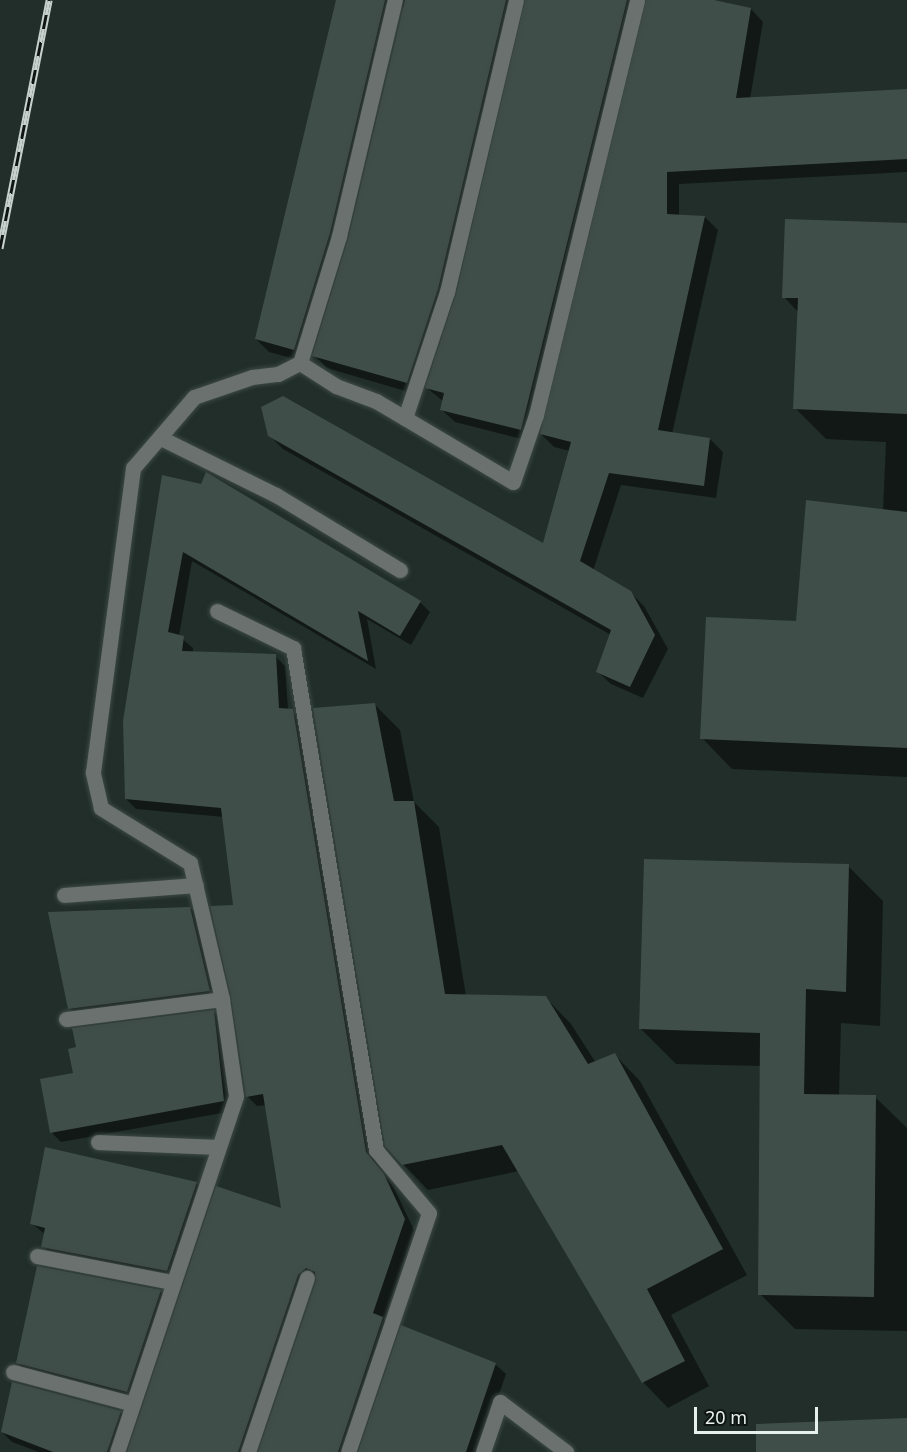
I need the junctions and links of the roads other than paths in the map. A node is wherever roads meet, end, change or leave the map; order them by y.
1 (395, 0) edge
2 (516, 0) edge
3 (637, 0) edge
4 (300, 363) junction
5 (405, 418) junction
6 (161, 438) junction
7 (400, 570) dead end
8 (217, 611) dead end
9 (196, 885) junction
10 (64, 895) dead end
11 (222, 999) junction
12 (66, 1019) dead end
13 (98, 1142) dead end
14 (217, 1147) junction
15 (37, 1256) dead end
16 (307, 1278) dead end
17 (172, 1282) junction
18 (13, 1372) dead end
19 (133, 1404) junction
20 (117, 1452) edge
21 (248, 1452) edge
22 (348, 1452) edge
23 (483, 1452) edge
24 (566, 1452) edge

1 - 4 lane
2 - 5 lane
3 - 5 lane
4 - 5 lane
4 - 6 lane
6 - 7 lane
6 - 9 lane
8 - 22 lane
9 - 10 lane
9 - 11 lane
11 - 12 lane
11 - 14 lane
13 - 14 lane
14 - 17 lane
15 - 17 lane
16 - 21 lane
17 - 19 lane
18 - 19 lane
19 - 20 lane
23 - 24 lane

